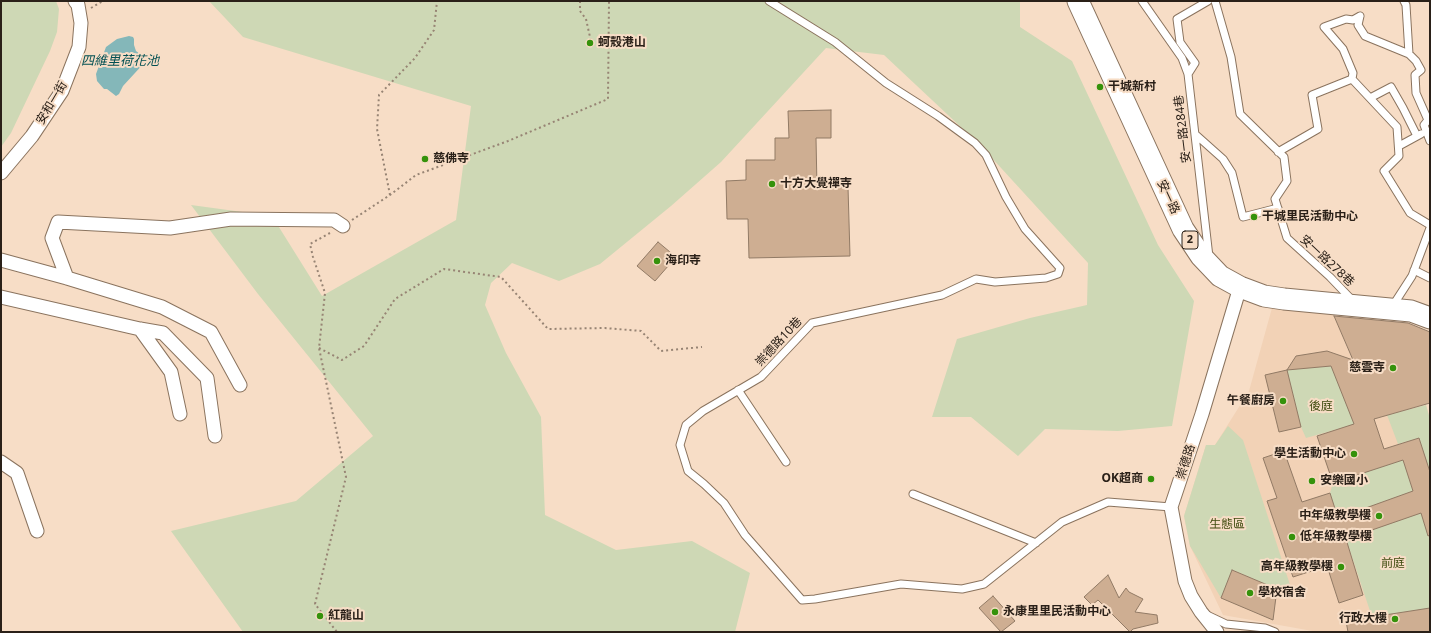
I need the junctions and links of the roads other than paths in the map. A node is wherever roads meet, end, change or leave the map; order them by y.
1 (75, 1) edge
2 (769, 1) edge
3 (1078, 1) edge
4 (1142, 1) edge
5 (1208, 1) edge
6 (1215, 1) edge
7 (1404, 1) edge
8 (1409, 54) junction
9 (1188, 74) junction
10 (1352, 79) junction
11 (1370, 98) junction
12 (1426, 132) junction
13 (1195, 134) junction
14 (1417, 136) junction
15 (1430, 140) edge
16 (1399, 146) junction
17 (1278, 152) junction
18 (1, 173) edge
19 (1278, 208) junction
20 (1430, 225) edge
21 (343, 226) road end
22 (1430, 228) edge
23 (1, 260) edge
24 (1210, 267) junction
25 (1414, 270) junction
26 (67, 278) junction
27 (1430, 278) edge
28 (1240, 287) junction
29 (1, 297) edge
30 (1358, 306) junction
31 (1390, 309) junction
32 (1430, 318) edge
33 (140, 329) junction
34 (240, 385) dead end
35 (738, 390) junction
36 (180, 414) dead end
37 (215, 436) dead end
38 (1, 462) edge
39 (786, 462) dead end
40 (913, 494) dead end
41 (1171, 507) junction
42 (37, 531) dead end
43 (1036, 543) junction
44 (1201, 612) junction
45 (1217, 632) edge
46 (1275, 632) edge

1 - 18 street, 安和一街
2 - 35 lane, 崇德路10巷
3 - 24 main road, 安一路 / 2
4 - 9 lane, 安一路284巷
5 - 9 lane
6 - 17 lane
7 - 8 lane
8 - 10 lane
8 - 12 lane
9 - 13 lane, 安一路284巷
10 - 11 lane
10 - 17 lane
11 - 14 lane
11 - 16 lane
12 - 14 lane
12 - 15 lane
13 - 19 lane
13 - 24 lane, 安一路284巷
14 - 16 lane
16 - 20 lane
17 - 19 lane
19 - 30 lane, 安一路278巷
21 - 26 street
22 - 25 lane
23 - 26 street
24 - 28 main road, 安一路 / 2
25 - 27 lane
25 - 31 lane
26 - 34 street
28 - 30 main road, 安一路 / 2
28 - 41 street, 崇德路
29 - 33 street
30 - 31 main road, 安一路 / 2
31 - 32 main road, 安一路 / 2
33 - 36 street
33 - 37 street
35 - 39 lane
35 - 43 lane, 崇德路10巷
38 - 42 street
40 - 43 lane
41 - 43 lane, 崇德路10巷
41 - 44 street, 崇德路
44 - 45 street, 崇德路
44 - 46 lane

